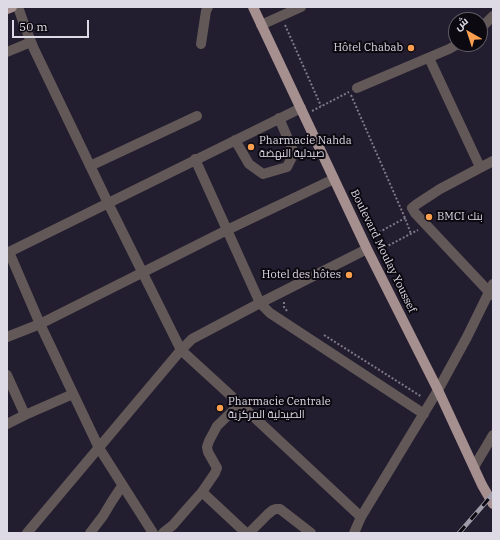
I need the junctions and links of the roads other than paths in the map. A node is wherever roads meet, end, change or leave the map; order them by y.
1 (12, 7) edge
2 (18, 7) edge
3 (208, 7) edge
4 (253, 7) edge
5 (301, 7) edge
6 (7, 9) edge
7 (261, 25) junction
8 (31, 42) junction
9 (201, 44) dead end
10 (448, 50) edge
11 (7, 52) edge
12 (429, 58) junction
13 (353, 90) road end
14 (302, 111) junction
15 (197, 116) dead end
16 (280, 118) junction
17 (235, 140) junction
18 (195, 160) junction
19 (493, 161) edge
20 (90, 166) junction
21 (480, 167) junction
22 (334, 179) junction
23 (108, 203) junction
24 (227, 230) junction
25 (369, 252) junction
26 (8, 253) edge
27 (142, 273) junction
28 (492, 290) edge
29 (260, 303) junction
30 (40, 324) junction
31 (7, 337) edge
32 (181, 350) junction
33 (7, 375) edge
34 (438, 390) junction
35 (73, 394) junction
36 (240, 404) junction
37 (420, 412) junction
38 (25, 415) junction
39 (7, 424) edge
40 (493, 435) edge
41 (99, 448) junction
42 (474, 467) junction
43 (122, 486) junction
44 (202, 492) junction
45 (493, 504) edge
46 (361, 517) junction
47 (149, 531) edge
48 (26, 533) edge
49 (90, 533) edge
50 (162, 533) edge
51 (248, 533) edge
52 (311, 533) edge
53 (354, 533) edge

1 - 6 main road
2 - 8 street
3 - 9 street
4 - 7 main road, Boulevard Moulay Youssef
5 - 7 street
7 - 14 main road, Boulevard Moulay Youssef
8 - 11 street
8 - 20 street
10 - 12 street
12 - 13 street
12 - 21 street
14 - 16 street
14 - 22 main road, Boulevard Moulay Youssef
15 - 20 street
16 - 17 street
16 - 17 street
17 - 18 street
18 - 23 street
18 - 24 street
19 - 21 street
20 - 23 street
21 - 28 street
22 - 24 street
22 - 25 main road, Boulevard Moulay Youssef
23 - 26 street
23 - 27 street
24 - 27 street
24 - 29 street
25 - 29 street
25 - 34 main road, Boulevard Moulay Youssef
26 - 30 street
27 - 30 street
27 - 32 street
28 - 34 street
29 - 32 street
29 - 37 street
30 - 31 street
30 - 35 street
32 - 36 street
32 - 41 street
33 - 38 street
34 - 37 street
34 - 42 main road, Boulevard Moulay Youssef
35 - 38 street
35 - 41 street
36 - 44 street
36 - 46 street
37 - 46 street
38 - 39 street
40 - 42 street
41 - 43 street
41 - 48 street
42 - 45 main road, Boulevard Moulay Youssef
43 - 47 street
43 - 49 street
44 - 50 street
44 - 51 street
46 - 53 street
51 - 52 street

